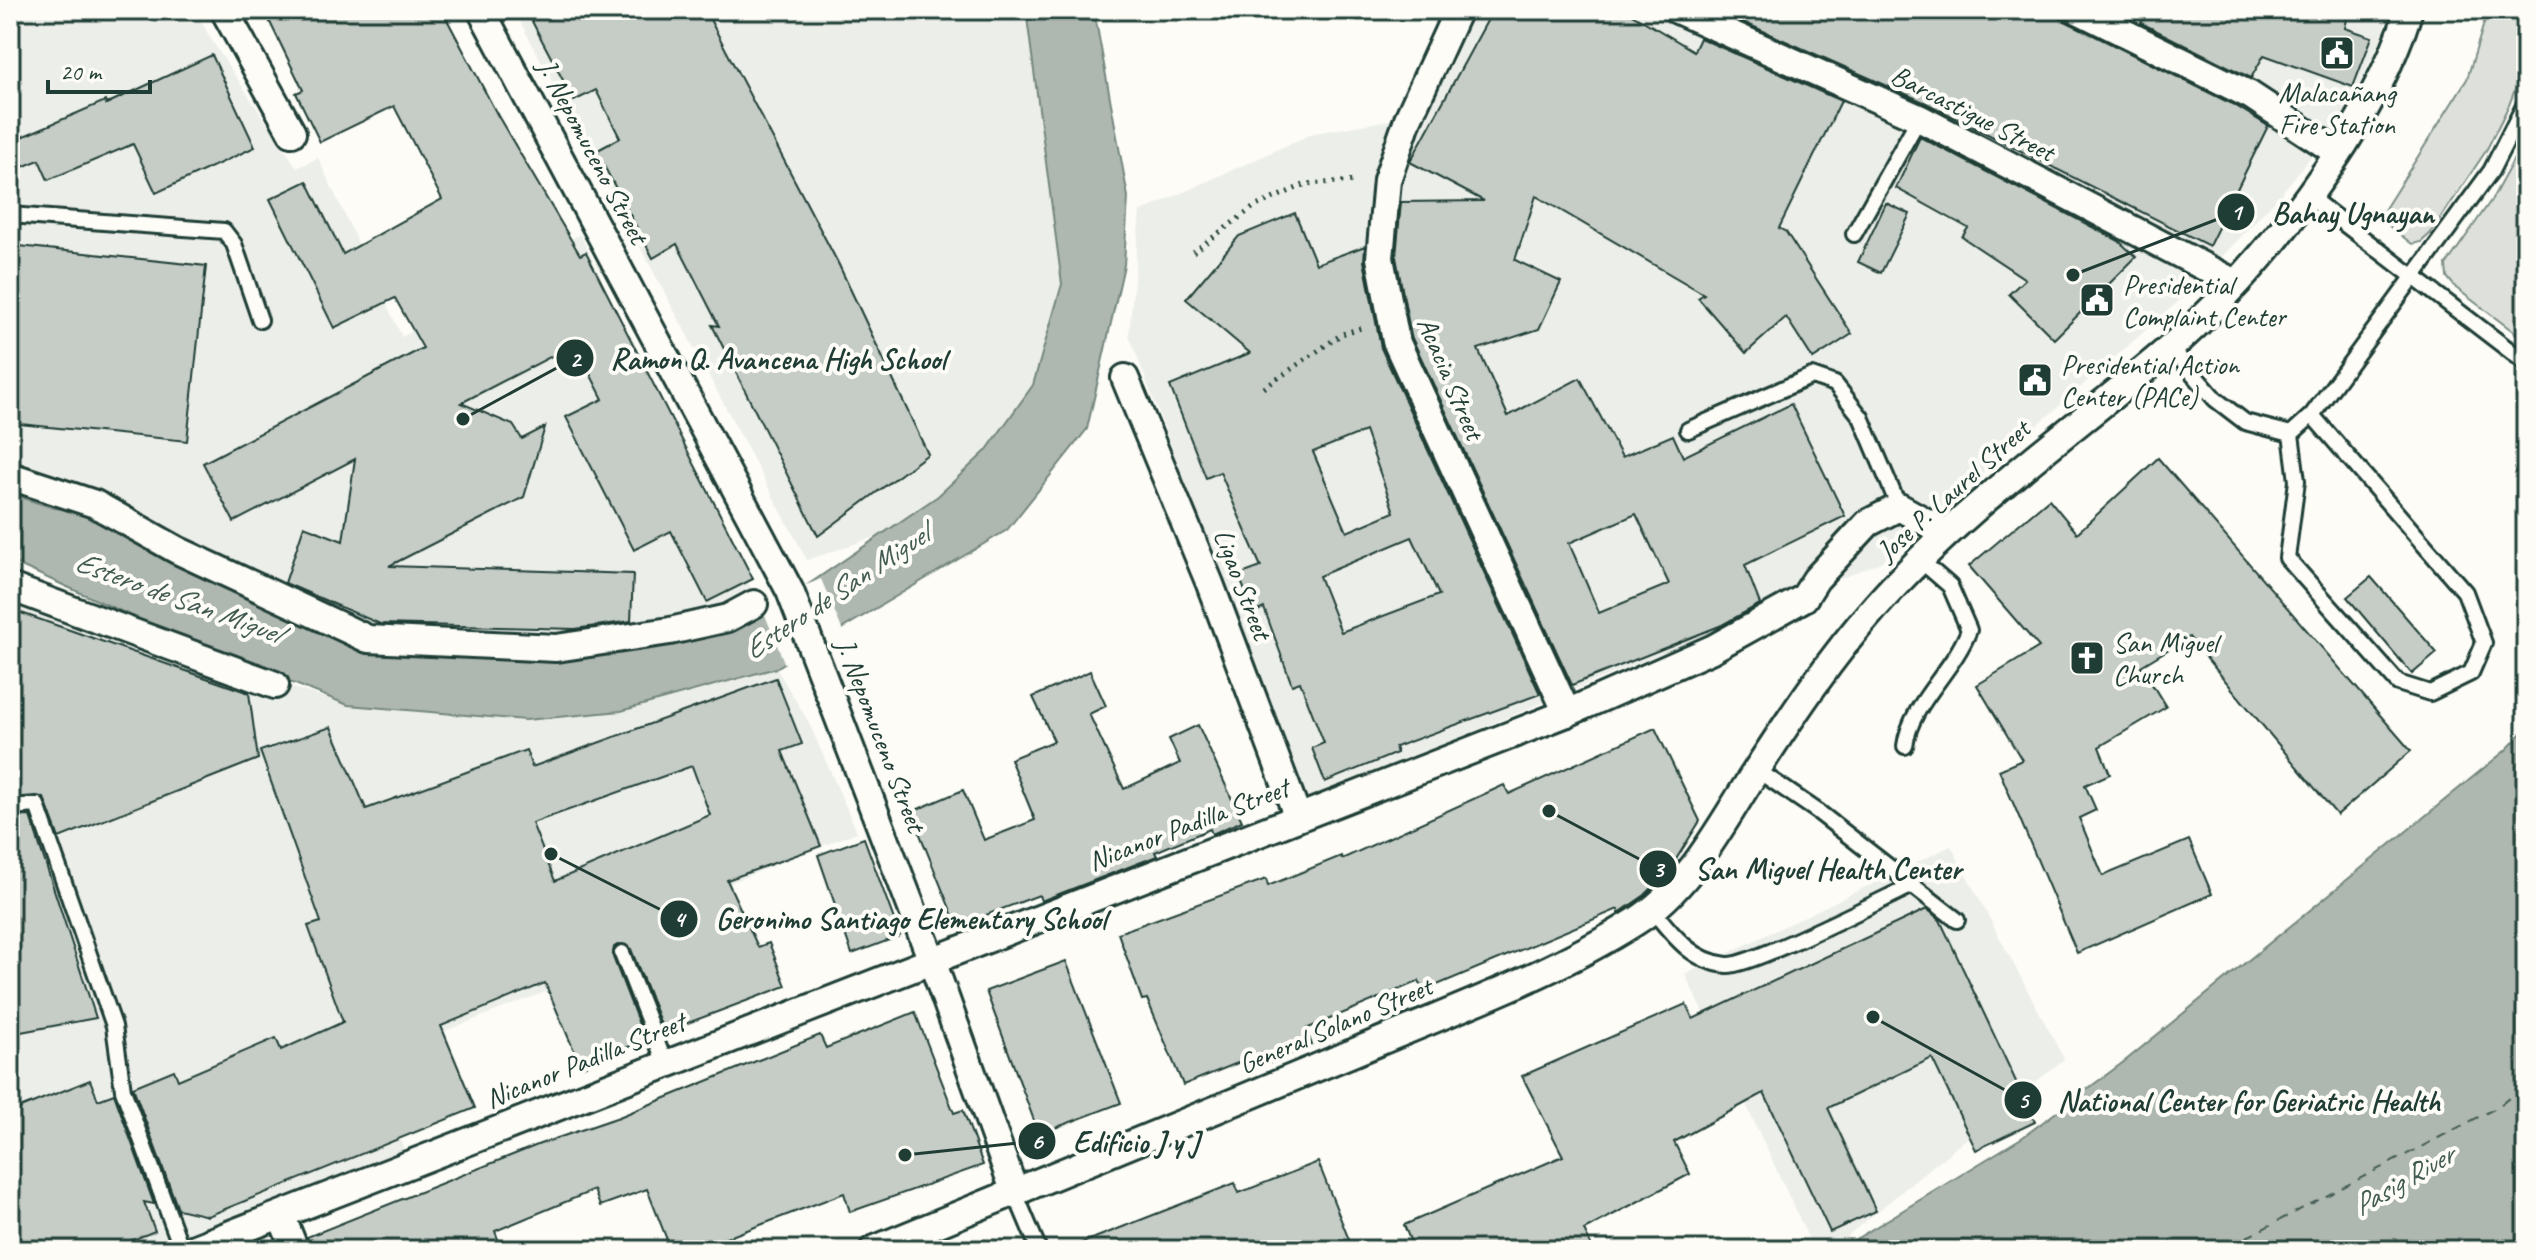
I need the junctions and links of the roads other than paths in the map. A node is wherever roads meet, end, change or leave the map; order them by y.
1 (224, 10) edge
2 (481, 10) edge
3 (1458, 10) edge
4 (1677, 10) edge
5 (2078, 10) edge
6 (2409, 10) edge
7 (2526, 102) edge
8 (1919, 118) junction
9 (292, 133) dead end
10 (2338, 153) junction
11 (2308, 196) junction
12 (10, 215) edge
13 (1854, 234) dead end
14 (2417, 277) junction
15 (2235, 283) junction
16 (260, 320) dead end
17 (2171, 348) junction
18 (2526, 363) edge
19 (1125, 378) dead end
20 (2312, 415) junction
21 (1688, 430) dead end
22 (2291, 434) junction
23 (10, 476) edge
24 (1899, 507) junction
25 (1946, 533) junction
26 (1920, 560) junction
27 (10, 587) edge
28 (754, 604) dead end
29 (275, 685) dead end
30 (1567, 713) junction
31 (1905, 746) dead end
32 (1757, 770) junction
33 (10, 807) edge
34 (1297, 815) junction
35 (1913, 885) junction
36 (1651, 908) junction
37 (1957, 920) dead end
38 (622, 953) dead end
39 (931, 958) junction
40 (665, 1063) junction
41 (1015, 1193) junction
42 (281, 1215) junction
43 (182, 1250) edge
44 (190, 1250) edge
45 (295, 1250) edge
46 (873, 1250) edge
47 (1039, 1250) edge

1 - 9 street
2 - 39 street, J. Nepomuceno Street
3 - 30 street, Acacia Street
4 - 8 street, Barcastigue Street
5 - 10 street
6 - 10 street, Jose P. Laurel Street
7 - 14 lane
8 - 13 lane
8 - 15 street, Barcastigue Street
10 - 11 street, Jose P. Laurel Street
11 - 14 lane
11 - 15 street, Jose P. Laurel Street
12 - 16 lane
14 - 18 lane
14 - 20 lane
15 - 17 street, Jose P. Laurel Street
17 - 22 lane
17 - 25 street, Jose P. Laurel Street
19 - 34 street, Ligao Street
20 - 22 lane
20 - 22 lane
21 - 24 lane
23 - 28 street
24 - 25 street
24 - 30 street, Nicanor Padilla Street
25 - 26 street, Jose P. Laurel Street
26 - 31 lane
26 - 32 street, Jose P. Laurel Street
27 - 29 street
30 - 34 street, Nicanor Padilla Street
32 - 35 lane
32 - 36 street, General Solano Street
33 - 43 lane
34 - 39 street, Nicanor Padilla Street
35 - 36 lane
35 - 37 lane
36 - 41 street, General Solano Street
38 - 40 lane
39 - 40 street, Nicanor Padilla Street
39 - 41 street, J. Nepomuceno Street
40 - 42 street, Nicanor Padilla Street
41 - 46 street, General Solano Street
41 - 47 lane, J. Nepomuceno Street
42 - 44 street, Nicanor Padilla Street
42 - 45 street

